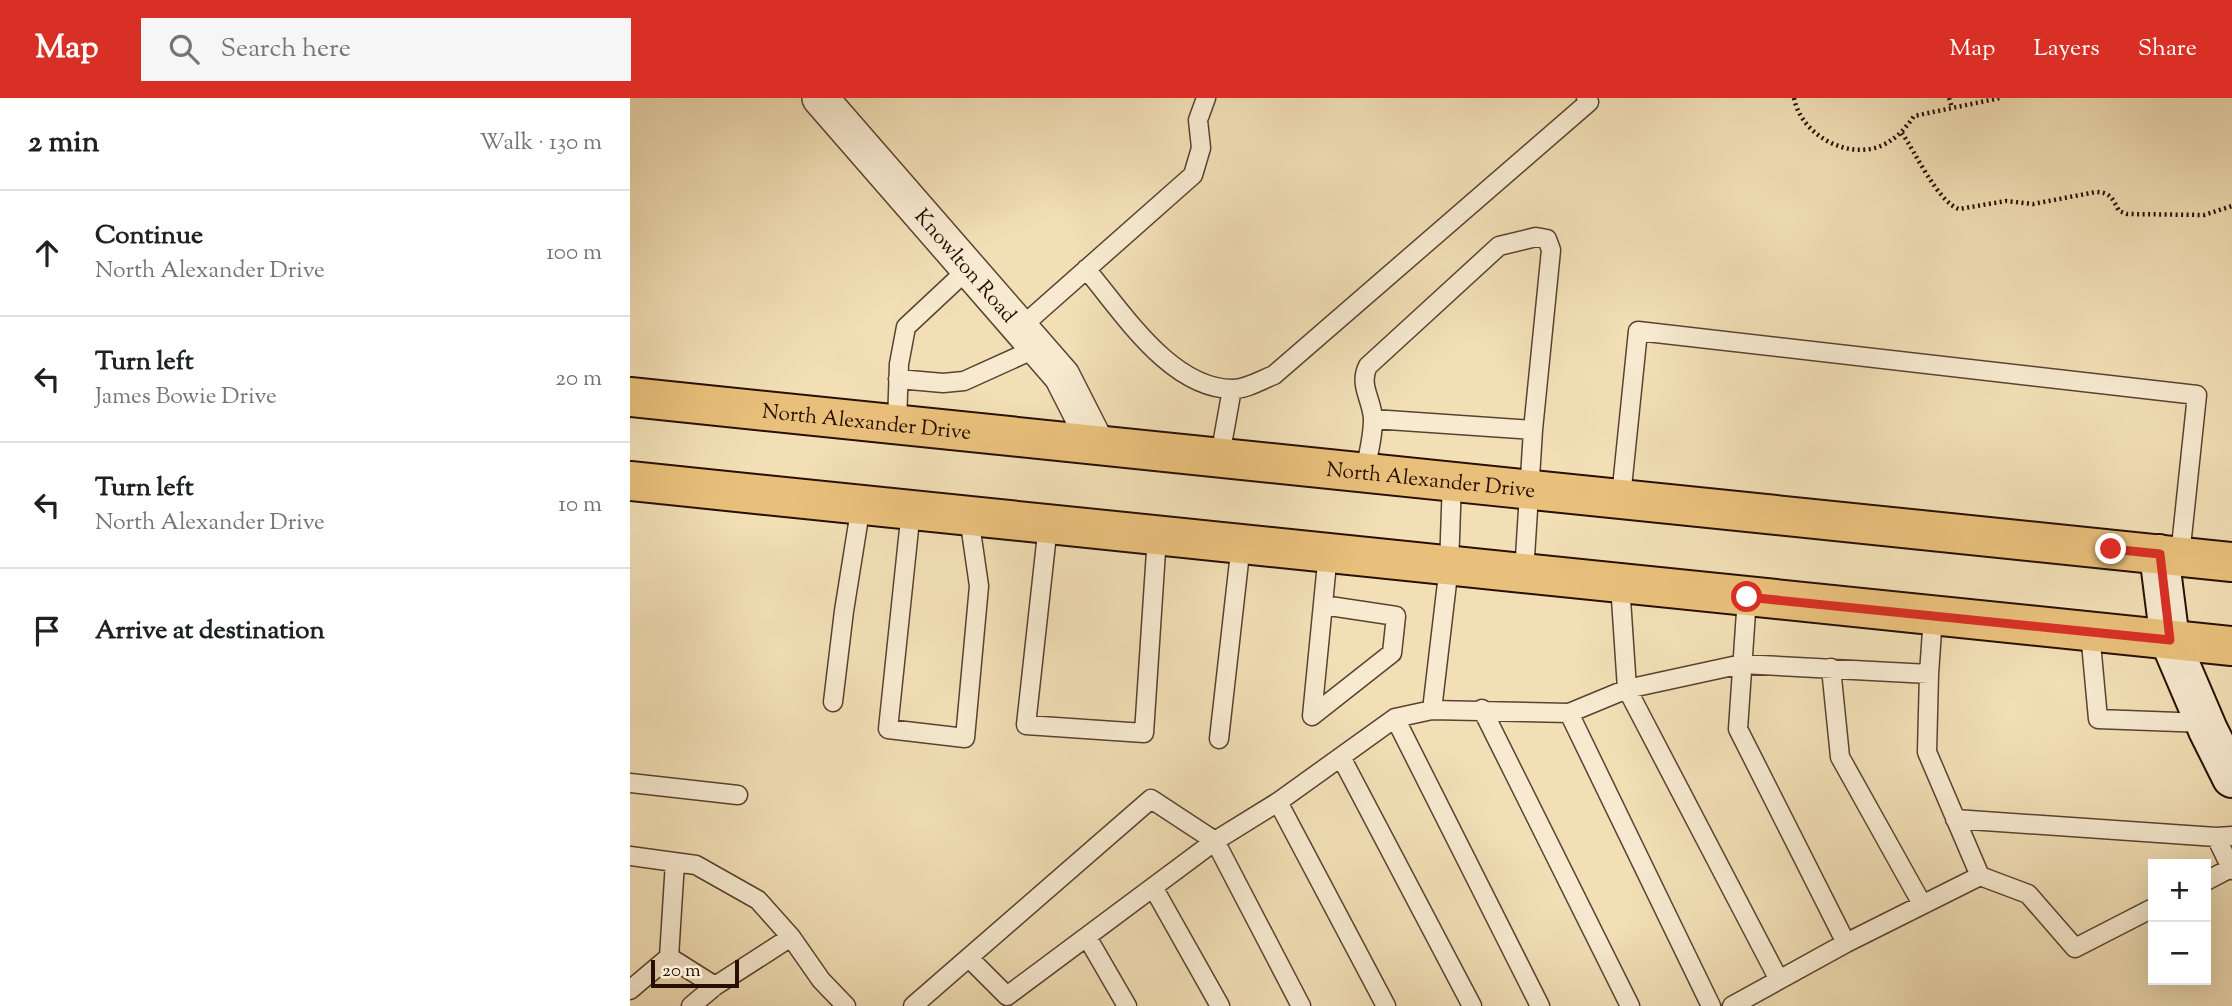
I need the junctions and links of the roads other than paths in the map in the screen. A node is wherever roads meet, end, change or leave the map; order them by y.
1 (820, 98) edge
2 (1206, 98) edge
3 (1586, 98) edge
4 (968, 269) junction
5 (1086, 269) junction
6 (1028, 338) junction
7 (898, 379) junction
8 (1232, 389) junction
9 (630, 397) edge
10 (1373, 419) junction
11 (897, 423) junction
12 (1533, 430) junction
13 (1096, 443) junction
14 (1220, 456) junction
15 (1365, 471) junction
16 (630, 481) edge
17 (1452, 481) junction
18 (1530, 488) junction
19 (1622, 497) junction
20 (861, 505) junction
21 (911, 510) junction
22 (970, 517) junction
23 (1048, 525) junction
24 (1157, 536) junction
25 (1241, 544) junction
26 (1328, 554) junction
27 (2170, 555) junction
28 (2232, 562) edge
29 (1448, 566) junction
30 (1524, 573) junction
31 (1620, 584) junction
32 (1747, 597) junction
33 (1323, 605) junction
34 (1933, 616) junction
35 (2090, 632) junction
36 (2170, 640) junction
37 (2232, 646) edge
38 (1742, 664) junction
39 (1831, 668) junction
40 (1929, 674) junction
41 (1627, 689) junction
42 (832, 702) dead end
43 (1482, 709) junction
44 (1432, 710) junction
45 (1569, 713) junction
46 (1395, 718) junction
47 (2205, 723) junction
48 (1219, 739) dead end
49 (1341, 757) junction
50 (2232, 778) edge
51 (630, 783) edge
52 (738, 795) dead end
53 (1278, 802) junction
54 (1955, 819) junction
55 (2224, 837) edge
56 (1215, 841) junction
57 (630, 856) edge
58 (675, 862) junction
59 (2231, 869) edge
60 (1980, 876) junction
61 (2211, 879) edge
62 (1153, 887) junction
63 (1922, 904) junction
64 (2148, 911) edge
65 (791, 937) junction
66 (1087, 937) junction
67 (1846, 943) junction
68 (669, 957) junction
69 (969, 958) junction
70 (1779, 980) junction
71 (715, 986) junction
72 (630, 990) edge
73 (1005, 1003) edge
74 (691, 1006) edge
75 (846, 1006) edge
76 (913, 1006) edge
77 (1127, 1006) edge
78 (1220, 1006) edge
79 (1301, 1006) edge
80 (1386, 1006) edge
81 (1472, 1006) edge
82 (1540, 1006) edge
83 (1630, 1006) edge
84 (1711, 1006) edge
85 (1732, 1006) edge

1 - 4 street, Knowlton Road
2 - 5 lane
3 - 8 lane
4 - 6 street, Knowlton Road
4 - 7 lane
5 - 6 lane
5 - 8 lane
6 - 7 lane
6 - 13 street, Knowlton Road
7 - 11 lane
8 - 14 lane
9 - 11 main road, North Alexander Drive
10 - 12 lane
10 - 12 lane
10 - 15 lane
11 - 13 main road, North Alexander Drive
12 - 18 lane
13 - 14 main road, North Alexander Drive
14 - 15 main road, North Alexander Drive
15 - 17 main road, North Alexander Drive
16 - 20 main road
17 - 18 main road, North Alexander Drive
17 - 29 lane
18 - 19 main road, North Alexander Drive
18 - 30 lane
19 - 27 main road, North Alexander Drive
19 - 27 lane
20 - 21 main road
20 - 42 lane
21 - 22 main road
21 - 22 lane
22 - 23 main road
23 - 24 main road
23 - 24 lane
24 - 25 main road
25 - 26 main road
25 - 48 lane
26 - 29 main road
26 - 33 lane
27 - 28 main road, North Alexander Drive
27 - 36 street
29 - 30 main road
29 - 44 lane
30 - 31 main road
31 - 32 main road
31 - 41 lane
32 - 34 main road
32 - 38 lane
33 - 33 lane
34 - 35 main road
34 - 40 lane
35 - 36 main road
35 - 47 lane
36 - 37 main road
36 - 47 street
38 - 39 lane
38 - 41 lane
38 - 67 lane
39 - 40 lane
39 - 63 lane
40 - 54 lane
41 - 45 lane
41 - 70 lane
43 - 44 lane
43 - 45 lane
43 - 83 lane
44 - 46 lane
45 - 84 lane
46 - 49 lane
46 - 82 lane
47 - 50 street
49 - 53 lane
49 - 81 lane
51 - 52 lane
53 - 56 lane
53 - 80 lane
54 - 55 lane
54 - 60 lane
55 - 59 lane
56 - 62 lane
56 - 69 lane
56 - 79 lane
57 - 58 lane
58 - 65 lane
58 - 68 lane
59 - 61 lane
60 - 63 lane
60 - 64 lane
62 - 66 lane
62 - 78 lane
63 - 67 lane
65 - 71 lane
65 - 75 lane
66 - 73 lane
66 - 77 lane
67 - 70 lane
68 - 71 lane
68 - 72 lane
69 - 73 lane
69 - 76 lane
70 - 85 lane
71 - 74 lane

